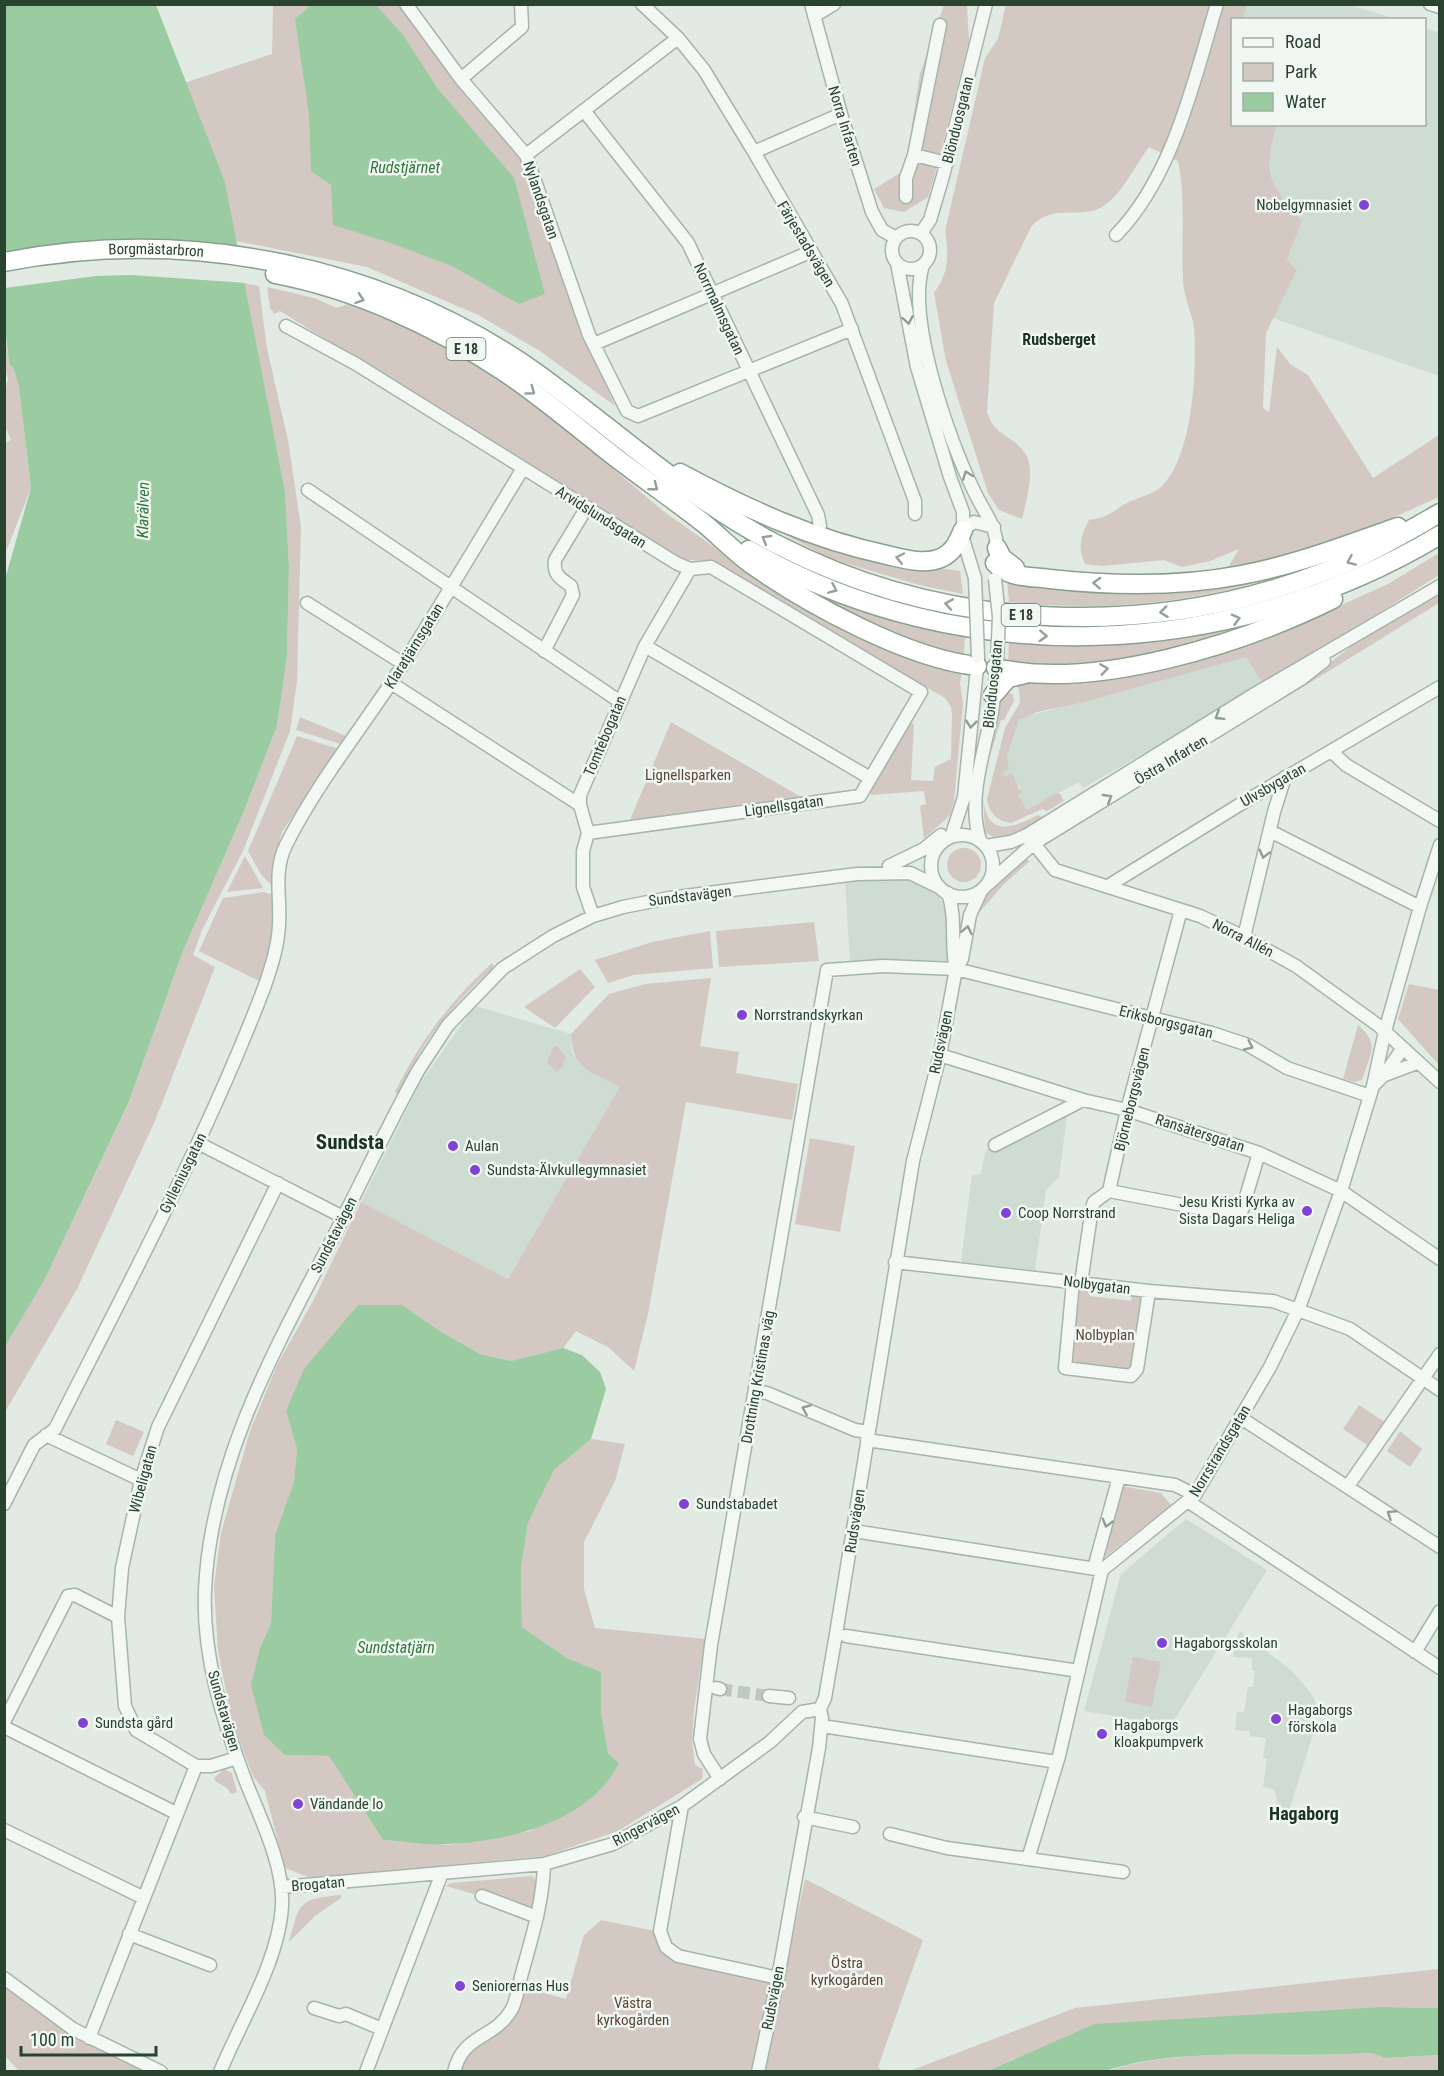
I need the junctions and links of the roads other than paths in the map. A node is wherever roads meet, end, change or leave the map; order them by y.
1 (406, 4) edge
2 (521, 4) edge
3 (642, 4) edge
4 (834, 4) edge
5 (986, 4) edge
6 (1217, 4) edge
7 (1430, 4) edge
8 (1440, 7) edge
9 (813, 10) edge
10 (940, 25) dead end
11 (678, 38) junction
12 (460, 79) junction
13 (585, 112) junction
14 (841, 114) junction
15 (754, 152) junction
16 (526, 155) junction
17 (914, 155) junction
18 (947, 163) junction
19 (906, 197) dead end
20 (921, 233) junction
21 (1116, 235) dead end
22 (896, 238) junction
23 (810, 252) junction
24 (4, 262) edge
25 (897, 263) junction
26 (923, 265) junction
27 (4, 274) edge
28 (306, 274) junction
29 (712, 294) junction
30 (286, 326) dead end
31 (852, 329) junction
32 (594, 344) junction
33 (749, 372) junction
34 (626, 443) junction
35 (522, 470) junction
36 (309, 490) dead end
37 (587, 507) junction
38 (1440, 513) edge
39 (915, 514) dead end
40 (706, 525) junction
41 (820, 526) dead end
42 (994, 527) junction
43 (963, 530) junction
44 (1440, 535) edge
45 (996, 563) junction
46 (1385, 566) junction
47 (690, 569) junction
48 (452, 586) junction
49 (1440, 586) edge
50 (307, 603) dead end
51 (645, 646) junction
52 (544, 651) junction
53 (978, 662) junction
54 (402, 663) junction
55 (997, 665) junction
56 (1025, 674) junction
57 (391, 683) junction
58 (1440, 687) edge
59 (921, 692) joint
60 (993, 695) junction
61 (619, 701) junction
62 (1332, 752) junction
63 (1285, 777) junction
64 (870, 778) junction
65 (580, 805) junction
66 (301, 819) joint
67 (1440, 821) edge
68 (1270, 831) junction
69 (588, 832) junction
70 (945, 837) junction
71 (1030, 839) junction
72 (983, 843) junction
73 (1440, 844) edge
74 (933, 857) junction
75 (890, 866) junction
76 (857, 874) junction
77 (1108, 886) junction
78 (984, 888) junction
79 (943, 890) junction
80 (1420, 907) junction
81 (1181, 910) junction
82 (593, 916) junction
83 (1244, 937) junction
84 (956, 969) junction
85 (827, 970) joint
86 (1152, 1018) junction
87 (1385, 1031) junction
88 (1403, 1048) junction
89 (940, 1055) junction
90 (1417, 1063) junction
91 (1384, 1075) junction
92 (1440, 1082) edge
93 (1371, 1091) junction
94 (1083, 1100) junction
95 (1127, 1110) junction
96 (198, 1143) junction
97 (995, 1145) dead end
98 (1259, 1153) junction
99 (278, 1183) junction
100 (1109, 1191) junction
101 (1341, 1191) junction
102 (344, 1216) junction
103 (1440, 1259) edge
104 (895, 1262) junction
105 (1077, 1282) junction
106 (1149, 1291) junction
107 (1299, 1308) junction
108 (1440, 1354) edge
109 (1422, 1377) junction
110 (1440, 1390) edge
111 (755, 1392) junction
112 (1241, 1418) junction
113 (46, 1435) junction
114 (868, 1436) junction
115 (1119, 1477) junction
116 (141, 1480) junction
117 (1348, 1486) junction
118 (1192, 1498) junction
119 (4, 1504) edge
120 (854, 1531) junction
121 (1440, 1547) edge
122 (1098, 1569) junction
123 (1440, 1611) edge
124 (118, 1617) junction
125 (846, 1636) dead end
126 (1415, 1652) junction
127 (1440, 1668) edge
128 (1079, 1671) junction
129 (769, 1696) tunnel mouth
130 (789, 1698) dead end
131 (820, 1709) junction
132 (4, 1722) edge
133 (822, 1726) junction
134 (4, 1727) edge
135 (237, 1758) junction
136 (1057, 1762) junction
137 (196, 1766) junction
138 (720, 1779) junction
139 (682, 1806) junction
140 (176, 1813) junction
141 (804, 1817) junction
142 (854, 1827) dead end
143 (4, 1830) edge
144 (890, 1834) dead end
145 (1028, 1860) junction
146 (544, 1864) junction
147 (1123, 1872) dead end
148 (442, 1873) junction
149 (282, 1887) junction
150 (482, 1896) dead end
151 (144, 1898) junction
152 (537, 1917) junction
153 (129, 1934) junction
154 (210, 1965) dead end
155 (4, 1978) edge
156 (778, 1978) junction
157 (314, 2008) dead end
158 (382, 2029) junction
159 (89, 2038) junction
160 (161, 2072) edge
161 (220, 2072) edge
162 (366, 2072) edge
163 (454, 2072) edge
164 (758, 2072) edge

1 - 12 street, Nylandsgatan
2 - 12 street
3 - 11 street, Färjestadsvägen
4 - 9 street
5 - 18 street, Blönduosgatan
6 - 21 street
7 - 8 street
9 - 14 street, Norra Infarten
10 - 17 street
11 - 13 street
11 - 15 street, Färjestadsvägen
12 - 16 street, Nylandsgatan
13 - 16 street
13 - 29 street, Norrmalmsgatan
14 - 15 street
14 - 22 street, Norra Infarten
15 - 23 street, Färjestadsvägen
16 - 32 street, Nylandsgatan
17 - 18 street
17 - 19 street
18 - 20 street, Blönduosgatan
20 - 22 street
20 - 26 street
22 - 25 street
23 - 29 street
23 - 31 street, Färjestadsvägen
24 - 28 highway, Borgmästarbron / E 18
25 - 26 street
25 -> 43 street, Blönduosgatan
42 -> 26 street, Blönduosgatan
27 - 28 highway, Borgmästarbron / E 18
28 - 34 highway, E 18
28 -> 40 highway, E 18
29 - 32 street
29 - 33 street, Norrmalmsgatan
30 - 35 street, Arvidslundsgatan
31 - 33 street
31 - 39 street, Färjestadsvägen
32 - 33 street, Nylandsgatan
33 - 41 street, Norrmalmsgatan
38 -> 34 highway, E 18
43 -> 34 highway
35 - 37 street, Arvidslundsgatan
35 - 48 street, Klaratjärnsgatan
36 - 48 street
37 - 47 street, Arvidslundsgatan
37 - 52 street
38 -> 45 highway
40 -> 46 highway, E 18
40 - 53 highway
42 - 43 street
42 - 45 street, Blönduosgatan
43 - 53 street, Blönduosgatan, bridge
44 - 46 highway, E 18
45 - 55 street, Blönduosgatan, bridge
56 -> 46 highway
47 - 51 street, Tomtebogatan
47 - 59 street, Arvidslundsgatan
48 - 52 street
48 - 54 street, Klaratjärnsgatan
49 - 71 street, Östra Infarten
50 - 54 street
51 - 61 street, Tomtebogatan
51 - 64 street
52 - 61 street
53 - 55 street
53 -> 70 street, Blönduosgatan
54 - 57 street, Klaratjärnsgatan
55 - 56 highway
55 - 60 street, Blönduosgatan
56 - 60 highway
57 - 65 street
57 - 66 street, Klaratjärnsgatan
58 - 62 street, Ulvsbygatan
59 - 64 street, Lignellsgatan
60 - 72 street, Blönduosgatan
61 - 65 street, Tomtebogatan
62 - 63 street, Ulvsbygatan
62 - 67 street
63 - 68 street
63 - 77 street, Ulvsbygatan
64 - 69 street, Lignellsgatan
65 - 69 street
66 - 96 street, Gylleniusgatan
68 - 80 street
68 -> 83 street
69 - 82 street
70 - 72 street
70 - 74 street
70 - 75 street, Sundstavägen
71 - 72 street, Östra Infarten
71 - 77 street, Norra Allén
71 - 78 street, Östra Infarten
72 - 78 street
73 - 80 street, Norrstrandsgatan
74 - 75 street, Sundstavägen
74 - 79 street
75 - 76 street, Sundstavägen
76 - 79 street, Sundstavägen
76 - 82 street, Sundstavägen
77 - 81 street, Norra Allén
78 - 79 street
84 -> 78 street, Rudsvägen
79 - 84 street, Rudsvägen
80 - 87 street, Norrstrandsgatan
81 - 83 street, Norra Allén
81 - 86 street, Björneborgsvägen
82 - 102 street, Sundstavägen
83 - 87 street, Norra Allén
84 - 85 street, Eriksborgsgatan
84 - 86 street, Eriksborgsgatan
84 - 89 street, Rudsvägen
85 - 111 street, Drottning Kristinas väg
86 -> 93 street, Eriksborgsgatan
86 - 95 street, Björneborgsvägen
87 - 88 street, Norra Allén
87 - 93 street, Norrstrandsgatan
88 - 90 street, Norra Allén
88 - 91 street, Norrstrandsgatan
89 - 94 street, Ransätersgatan
89 - 104 street, Rudsvägen
90 - 91 street, Norrstrandsgatan
90 - 92 street, Norra Allén
91 - 93 street, Norrstrandsgatan
93 - 101 street, Norrstrandsgatan
94 - 95 street, Ransätersgatan
94 - 97 street
95 - 98 street, Ransätersgatan
95 - 100 street, Björneborgsvägen
96 - 99 street
96 - 113 street, Gylleniusgatan
98 - 100 street
98 - 101 street, Ransätersgatan
99 - 102 street
99 - 116 street, Wibeligatan
100 - 105 street, Björneborgsvägen
101 - 103 street, Ransätersgatan
101 - 107 street, Norrstrandsgatan
102 - 135 street, Sundstavägen
104 - 105 street, Nolbygatan
104 - 114 street, Rudsvägen
105 - 106 street, Nolbygatan
105 - 106 street
106 - 107 street, Nolbygatan
107 - 109 street, Nolbygatan
107 - 112 street, Norrstrandsgatan
108 - 109 street
109 - 110 street, Nolbygatan
109 - 117 street
114 -> 111 street
111 - 138 street, Drottning Kristinas väg
112 - 117 street
112 - 118 street, Norrstrandsgatan
113 - 116 street
113 - 119 street, Gylleniusgatan
114 - 115 street
114 - 120 street, Rudsvägen
115 - 118 street
115 -> 122 street
116 - 124 street, Wibeligatan
121 -> 117 street
118 - 122 street, Norrstrandsgatan
118 - 126 street
120 - 122 street
120 - 131 street, Rudsvägen
122 - 128 street
123 - 126 street
124 - 132 street
124 - 137 street, Wibeligatan
125 - 128 street
126 - 127 street
128 - 136 street
129 - 130 street
131 - 133 street, Rudsvägen
131 - 138 street, Ringervägen
133 - 136 street
133 - 141 street, Rudsvägen
134 - 140 street
135 - 137 street
135 - 149 street, Sundstavägen
136 - 145 street
137 - 140 street
138 - 139 street, Ringervägen
139 - 146 street, Ringervägen
139 - 156 street
140 - 151 street
141 - 142 street
141 - 156 street, Rudsvägen
143 - 151 street
144 - 145 street
145 - 147 street
146 - 148 street, Ringervägen
146 - 152 street
148 - 149 street, Brogatan
148 - 158 street
149 - 161 street, Brogatan
150 - 152 street
151 - 153 street
152 - 163 street
153 - 154 street
153 - 159 street
155 - 159 street
156 - 164 street, Rudsvägen
157 - 158 street
158 - 162 street
159 - 160 street

